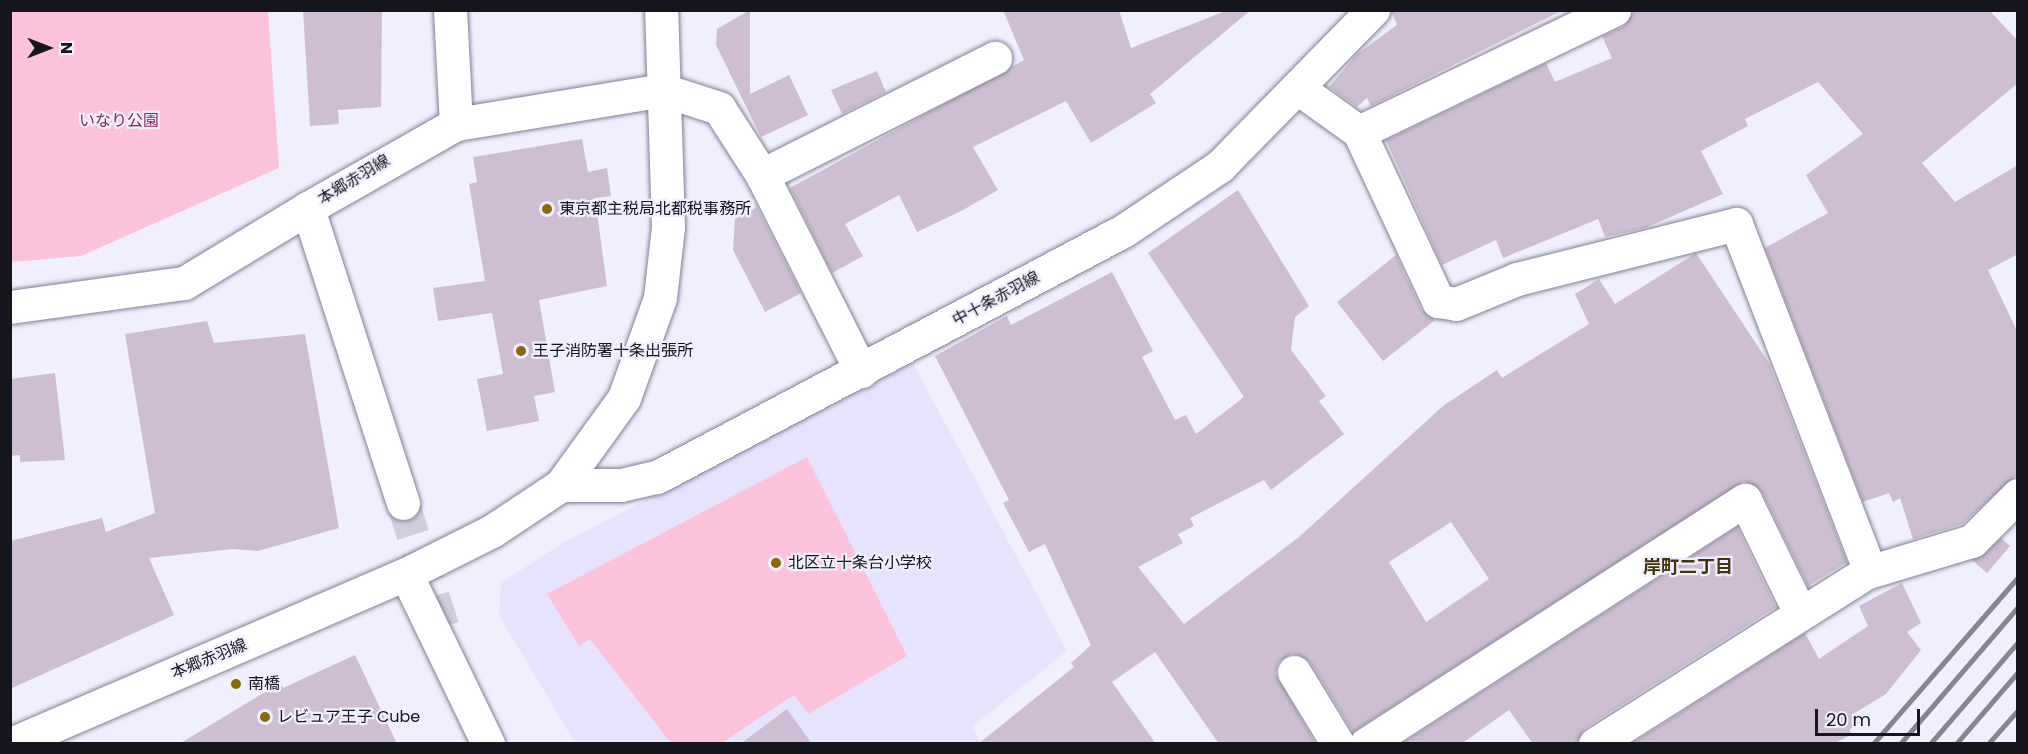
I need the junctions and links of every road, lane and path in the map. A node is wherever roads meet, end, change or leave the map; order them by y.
1 (450, 10) edge
2 (661, 10) edge
3 (1373, 10) edge
4 (1614, 10) edge
5 (995, 58) dead end
6 (1299, 89) junction
7 (663, 90) junction
8 (456, 123) junction
9 (1359, 132) junction
10 (762, 175) junction
11 (308, 208) junction
12 (10, 307) edge
13 (861, 371) junction
14 (561, 485) junction
15 (2018, 495) edge
16 (403, 503) tunnel mouth
17 (1870, 571) junction
18 (406, 574) junction
19 (1800, 613) junction
20 (1294, 672) dead end
21 (11, 744) edge
22 (488, 744) edge
23 (1338, 744) edge
24 (1366, 744) edge
25 (1595, 744) edge

1 - 8 street
2 - 7 street, 本郷赤羽線
3 - 6 street, 中十条赤羽線
4 - 9 street
5 - 10 street
6 - 9 street
6 - 13 street, 中十条赤羽線
7 - 8 street, 本郷赤羽線
7 - 10 street
7 - 14 street, 本郷赤羽線
8 - 11 street, 本郷赤羽線
9 - 17 street
10 - 13 street
11 - 12 street
11 - 16 street, 本郷赤羽線
13 - 14 street, 中十条赤羽線
14 - 18 street, 本郷赤羽線
15 - 17 street
17 - 19 street
18 - 21 street, 本郷赤羽線
18 - 22 street
19 - 24 street
19 - 25 street
20 - 23 street

